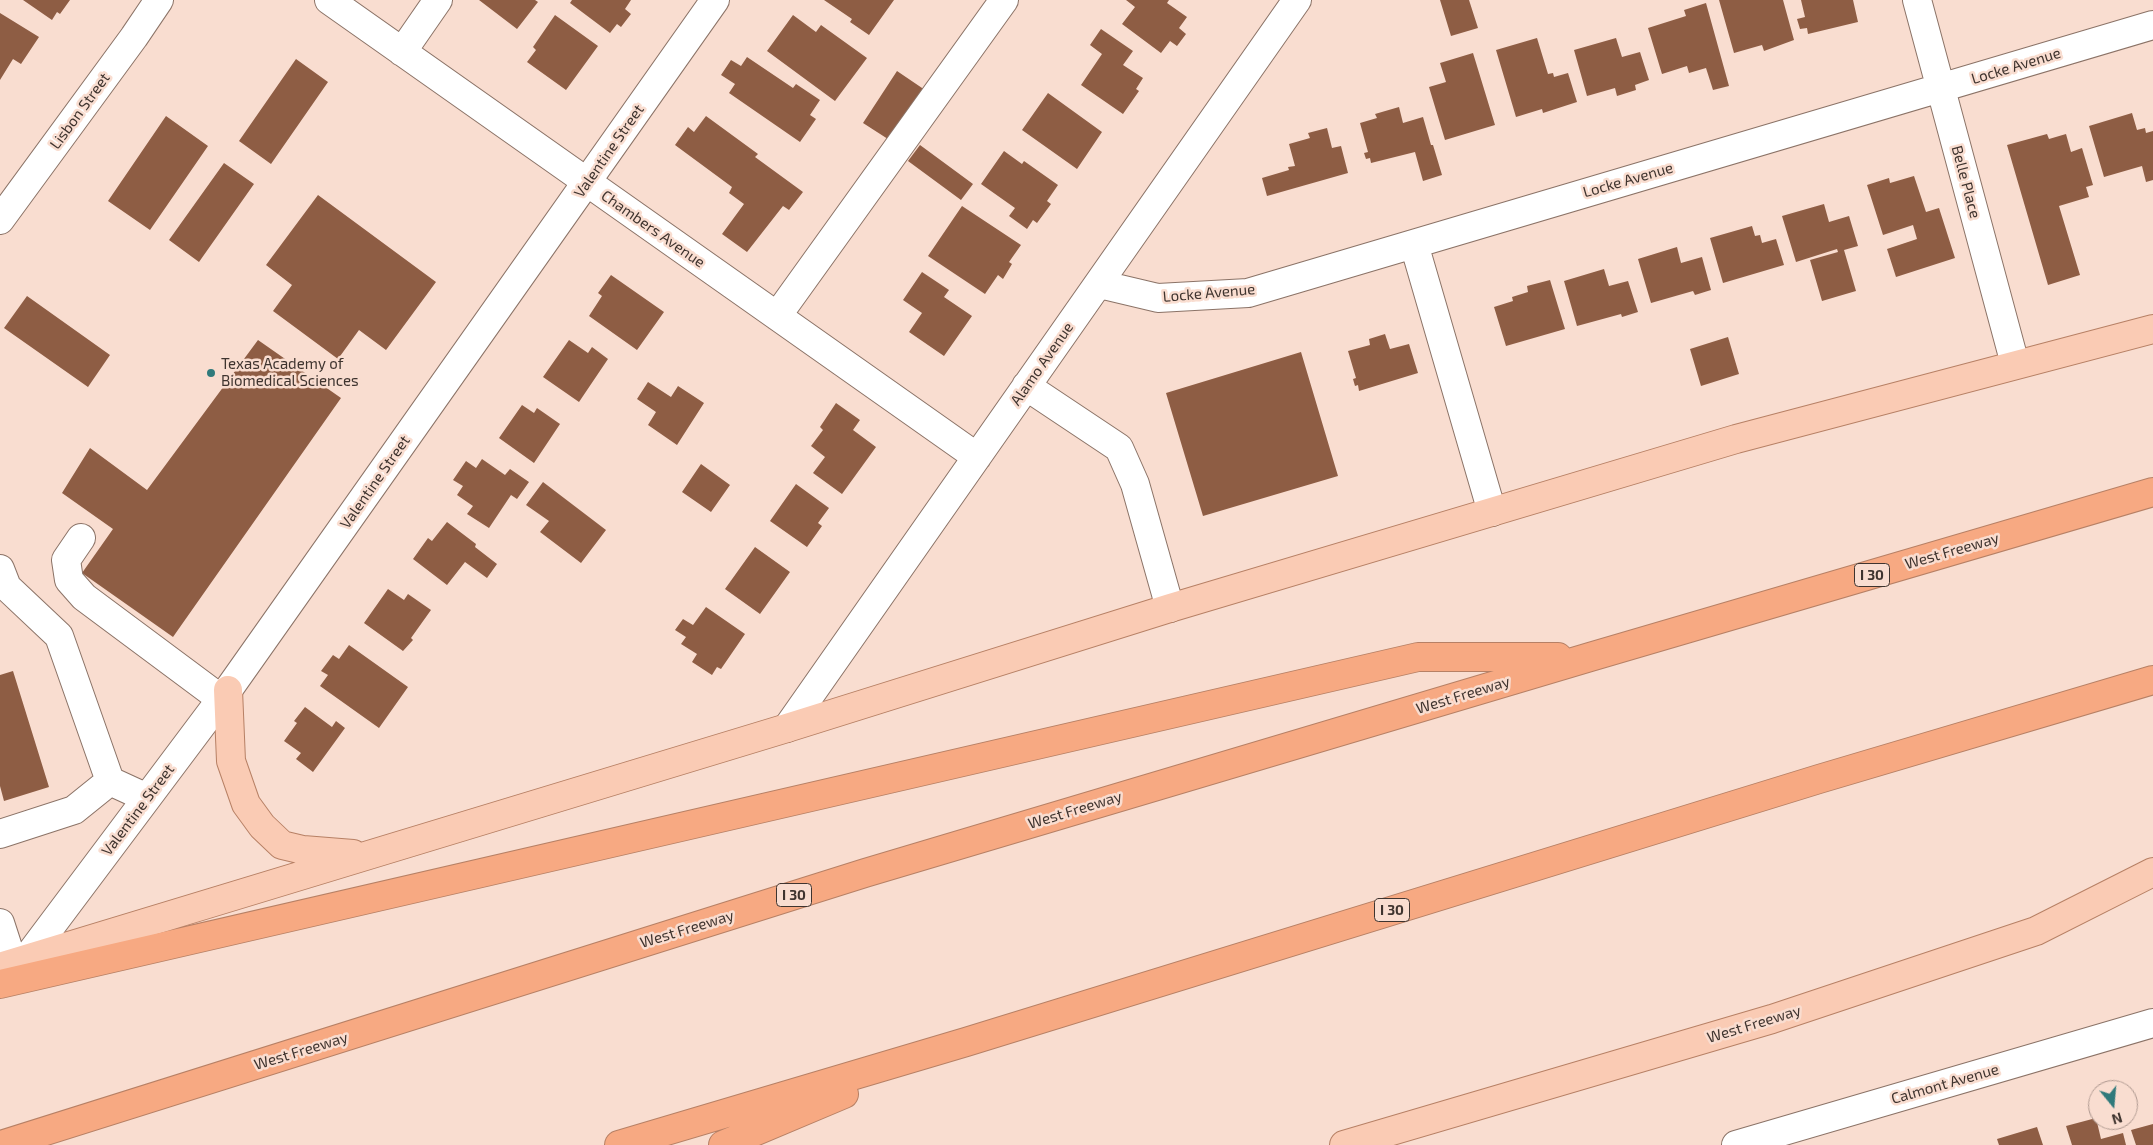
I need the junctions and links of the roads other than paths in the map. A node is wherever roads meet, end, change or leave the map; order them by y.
1 (159, 0) edge
2 (329, 0) edge
3 (438, 0) edge
4 (715, 0) edge
5 (1004, 0) edge
6 (1297, 0) edge
7 (1917, 0) edge
8 (2153, 25) edge
9 (402, 52) junction
10 (1941, 88) junction
11 (587, 182) junction
12 (0, 220) edge
13 (1414, 244) junction
14 (1098, 284) junction
15 (777, 316) junction
16 (2153, 329) edge
17 (2015, 364) junction
18 (1026, 386) junction
19 (977, 457) junction
20 (2153, 492) edge
21 (1492, 512) junction
22 (81, 538) dead end
23 (0, 569) edge
24 (1170, 608) junction
25 (1590, 657) junction
26 (2153, 680) edge
27 (225, 694) junction
28 (787, 728) junction
29 (110, 781) junction
30 (146, 798) junction
31 (0, 834) edge
32 (366, 856) junction
33 (2153, 872) edge
34 (0, 923) edge
35 (10, 968) edge
36 (2153, 1023) edge
37 (966, 1042) junction
38 (1, 1145) edge
39 (619, 1145) edge
40 (723, 1145) edge
41 (1344, 1145) edge
42 (1736, 1145) edge

1 - 12 street, Lisbon Street
2 - 9 street, Chambers Avenue
3 - 9 street
4 - 11 street, Valentine Street
5 - 15 street
6 - 14 street, Alamo Avenue
7 - 10 street, Belle Place
8 - 10 street, Locke Avenue
9 - 11 street, Chambers Avenue
10 - 13 street, Locke Avenue
10 - 17 street, Belle Place
11 - 15 street, Chambers Avenue
11 - 27 street, Valentine Street
13 - 14 street, Locke Avenue
13 - 21 street
14 - 18 street, Alamo Avenue
15 - 19 street, Chambers Avenue
16 - 17 main road
17 - 21 main road
18 - 19 street, Alamo Avenue
18 - 24 street
19 - 28 street, Alamo Avenue
20 - 25 highway, West Freeway / I 30
21 - 24 main road
22 - 27 street
23 - 29 street
24 - 28 main road
25 - 35 highway
25 - 38 highway, West Freeway / I 30
26 - 37 highway, I 30
27 - 30 street, Valentine Street
27 - 32 main road
28 - 32 main road
29 - 30 street
29 - 31 street
30 - 35 street, Valentine Street
32 - 35 main road
33 - 41 main road, West Freeway
34 - 35 street
36 - 42 street, Calmont Avenue
37 - 39 highway, I 30
37 - 40 highway

